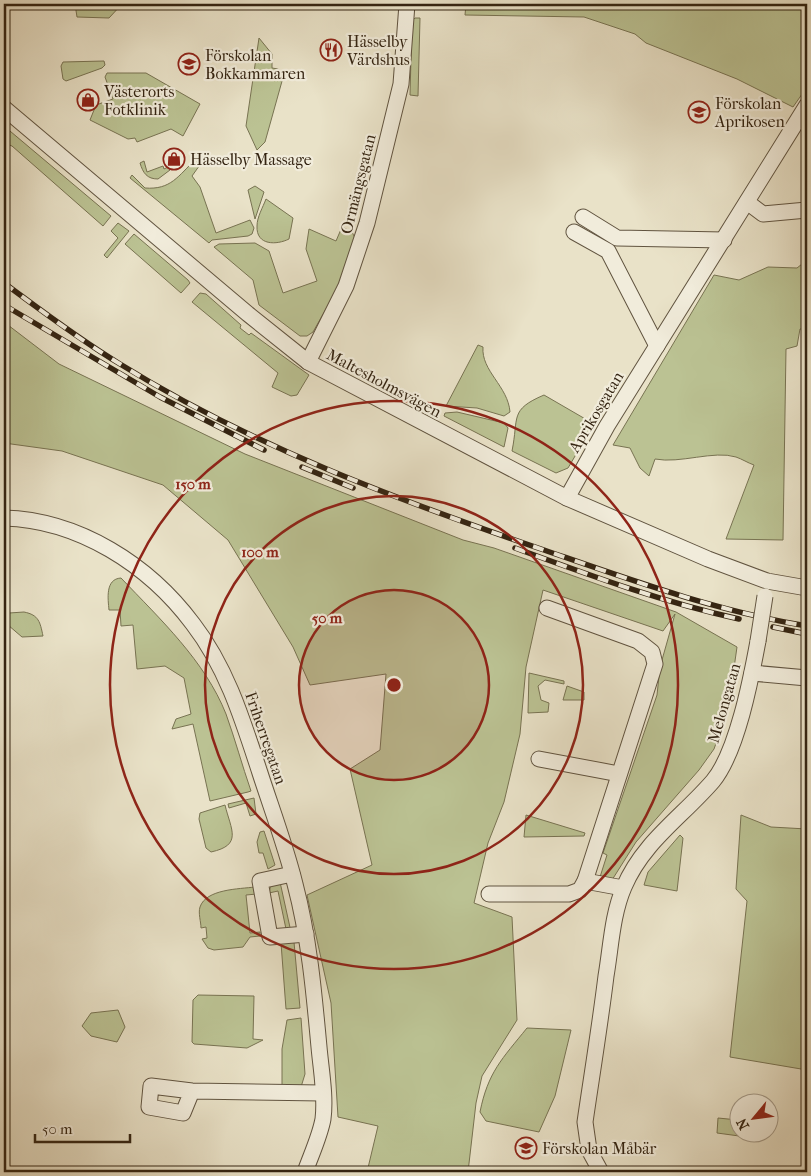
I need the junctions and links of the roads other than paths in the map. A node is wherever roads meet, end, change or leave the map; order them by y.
1 (406, 4) edge
2 (807, 105) edge
3 (4, 108) edge
4 (747, 202) junction
5 (807, 210) edge
6 (583, 217) dead end
7 (574, 232) dead end
8 (724, 240) junction
9 (657, 346) junction
10 (308, 362) junction
11 (567, 498) junction
12 (4, 518) edge
13 (766, 588) junction
14 (807, 588) edge
15 (548, 608) dead end
16 (752, 673) junction
17 (807, 678) edge
18 (539, 759) dead end
19 (619, 774) junction
20 (292, 874) junction
21 (585, 880) junction
22 (624, 888) junction
23 (489, 894) dead end
24 (306, 934) junction
25 (192, 1091) dead end
26 (322, 1093) junction
27 (305, 1172) edge
28 (601, 1172) edge

1 - 10 street, Ormängsgatan
2 - 4 street, Aprikosgatan
3 - 10 street, Maltesholmsvägen
4 - 5 street
4 - 8 street, Aprikosgatan
6 - 8 street
7 - 9 street
8 - 9 street, Aprikosgatan
9 - 11 street, Aprikosgatan
10 - 11 street, Maltesholmsvägen
11 - 13 street, Maltesholmsvägen
12 - 20 street, Friherregatan
13 - 14 street, Maltesholmsvägen
13 - 16 street, Melongatan, bridge
15 - 19 street
16 - 17 street
16 - 22 street, Melongatan
18 - 19 street
19 - 21 street
20 - 24 street, Friherregatan
20 - 24 street
21 - 22 street
21 - 23 street
22 - 28 street, Melongatan
24 - 26 street, Friherregatan
25 - 26 street
26 - 27 street, Friherregatan

